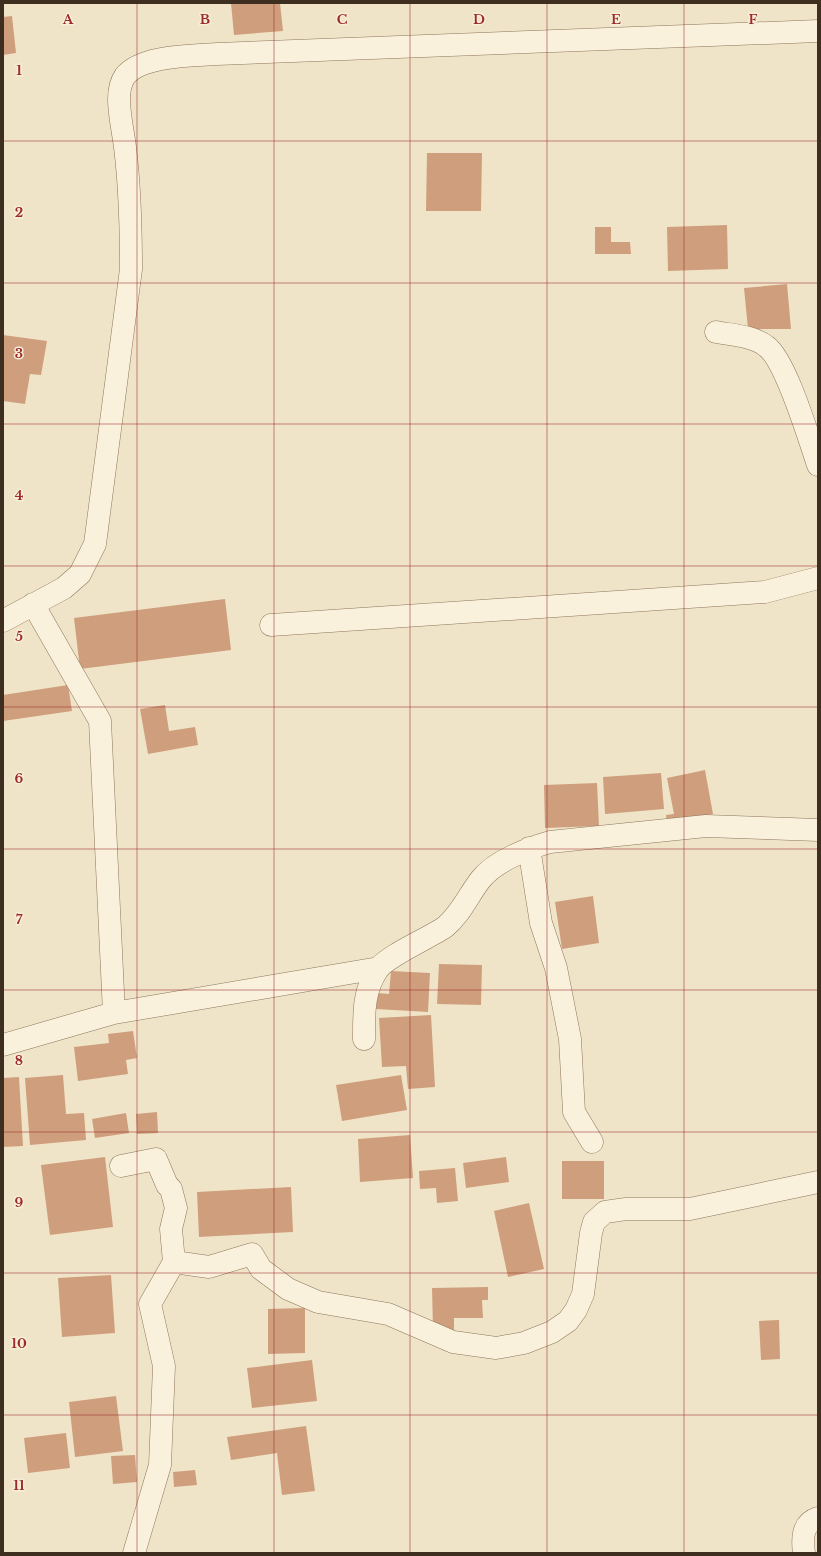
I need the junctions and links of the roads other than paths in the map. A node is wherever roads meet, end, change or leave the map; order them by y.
1 (818, 31) edge
2 (716, 332) dead end
3 (818, 465) edge
4 (818, 578) edge
5 (33, 604) junction
6 (3, 622) edge
7 (271, 625) dead end
8 (818, 830) edge
9 (529, 848) junction
10 (379, 968) junction
11 (114, 1013) junction
12 (364, 1039) dead end
13 (3, 1045) edge
14 (592, 1142) dead end
15 (121, 1166) dead end
16 (818, 1182) edge
17 (174, 1262) junction
18 (818, 1518) edge
19 (134, 1553) edge
20 (804, 1553) edge

1 - 5 street
2 - 3 street
4 - 7 street
5 - 6 street
5 - 11 street
8 - 9 street
9 - 10 street
9 - 14 street
10 - 11 street
10 - 12 street
11 - 13 street
15 - 17 street
16 - 17 street
17 - 19 street
18 - 20 street

